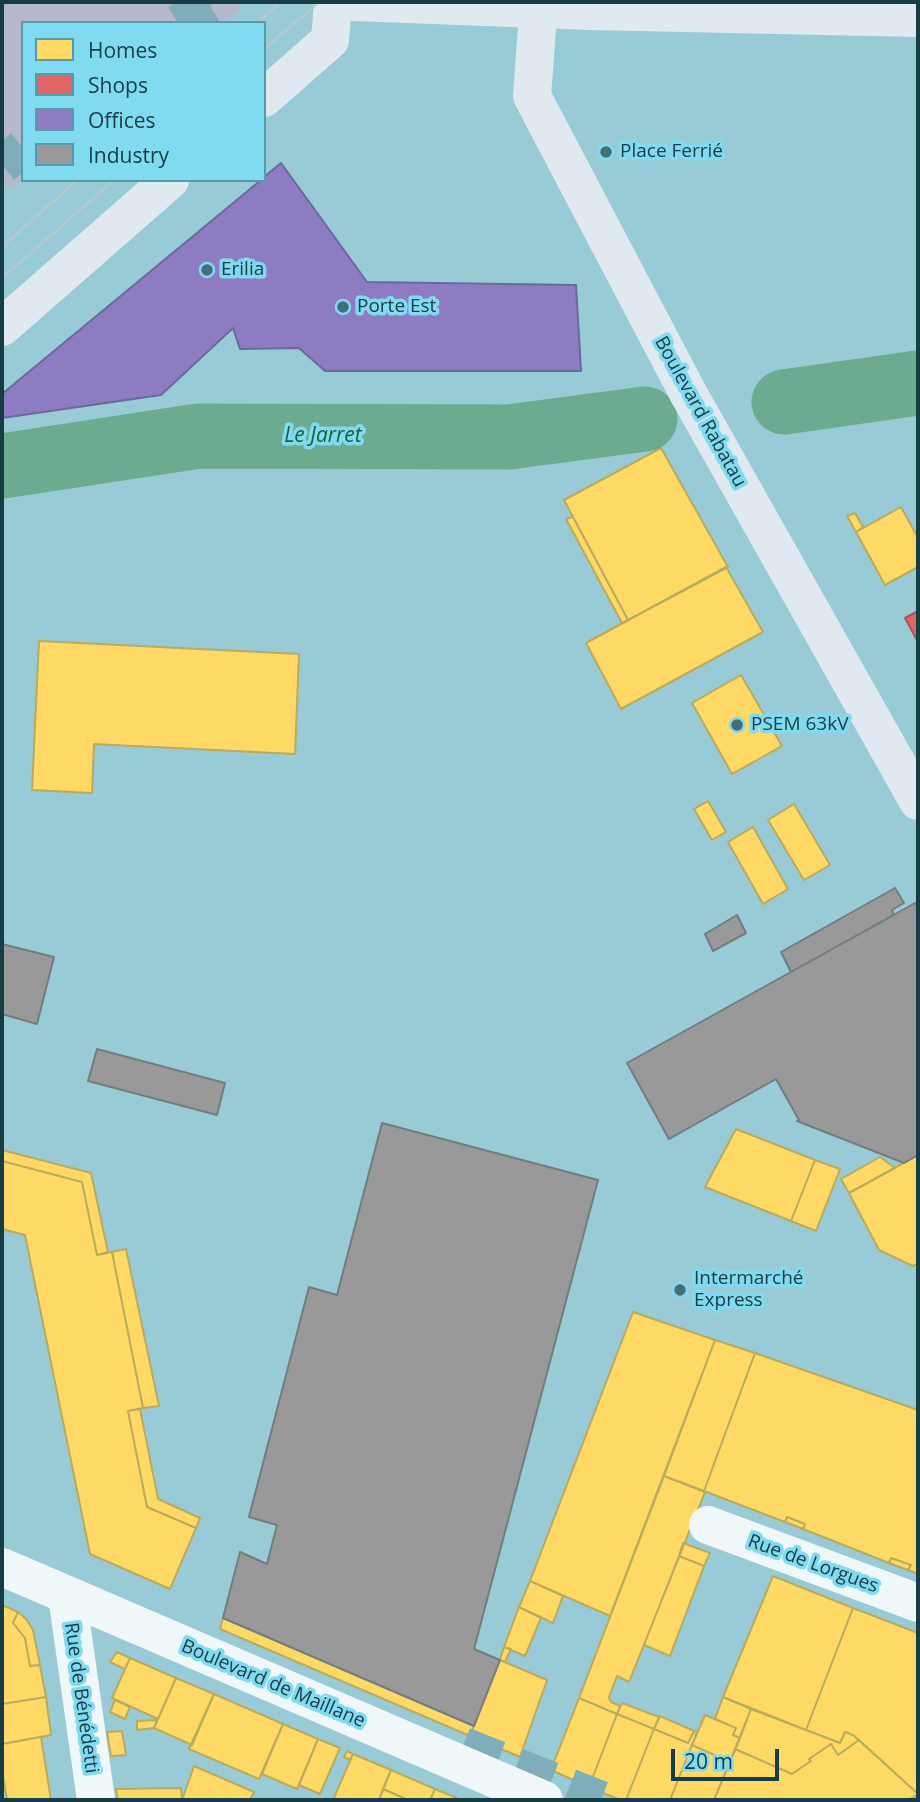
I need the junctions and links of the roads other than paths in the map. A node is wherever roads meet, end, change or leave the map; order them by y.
1 (333, 2) edge
2 (355, 2) edge
3 (539, 5) edge
4 (918, 18) edge
5 (266, 96) edge
6 (168, 182) edge
7 (2, 327) edge
8 (918, 800) edge
9 (708, 1525) dead end
10 (2, 1567) edge
11 (67, 1595) junction
12 (918, 1603) edge
13 (96, 1800) edge
14 (544, 1800) edge

1 - 5 main road
2 - 3 main road
3 - 4 main road
3 - 8 main road, Boulevard Rabatau
6 - 7 main road
9 - 12 street, Rue de Lorgues
10 - 11 street, Boulevard de Maillane
11 - 13 street, Rue de Bénédetti
11 - 14 street, Boulevard de Maillane

